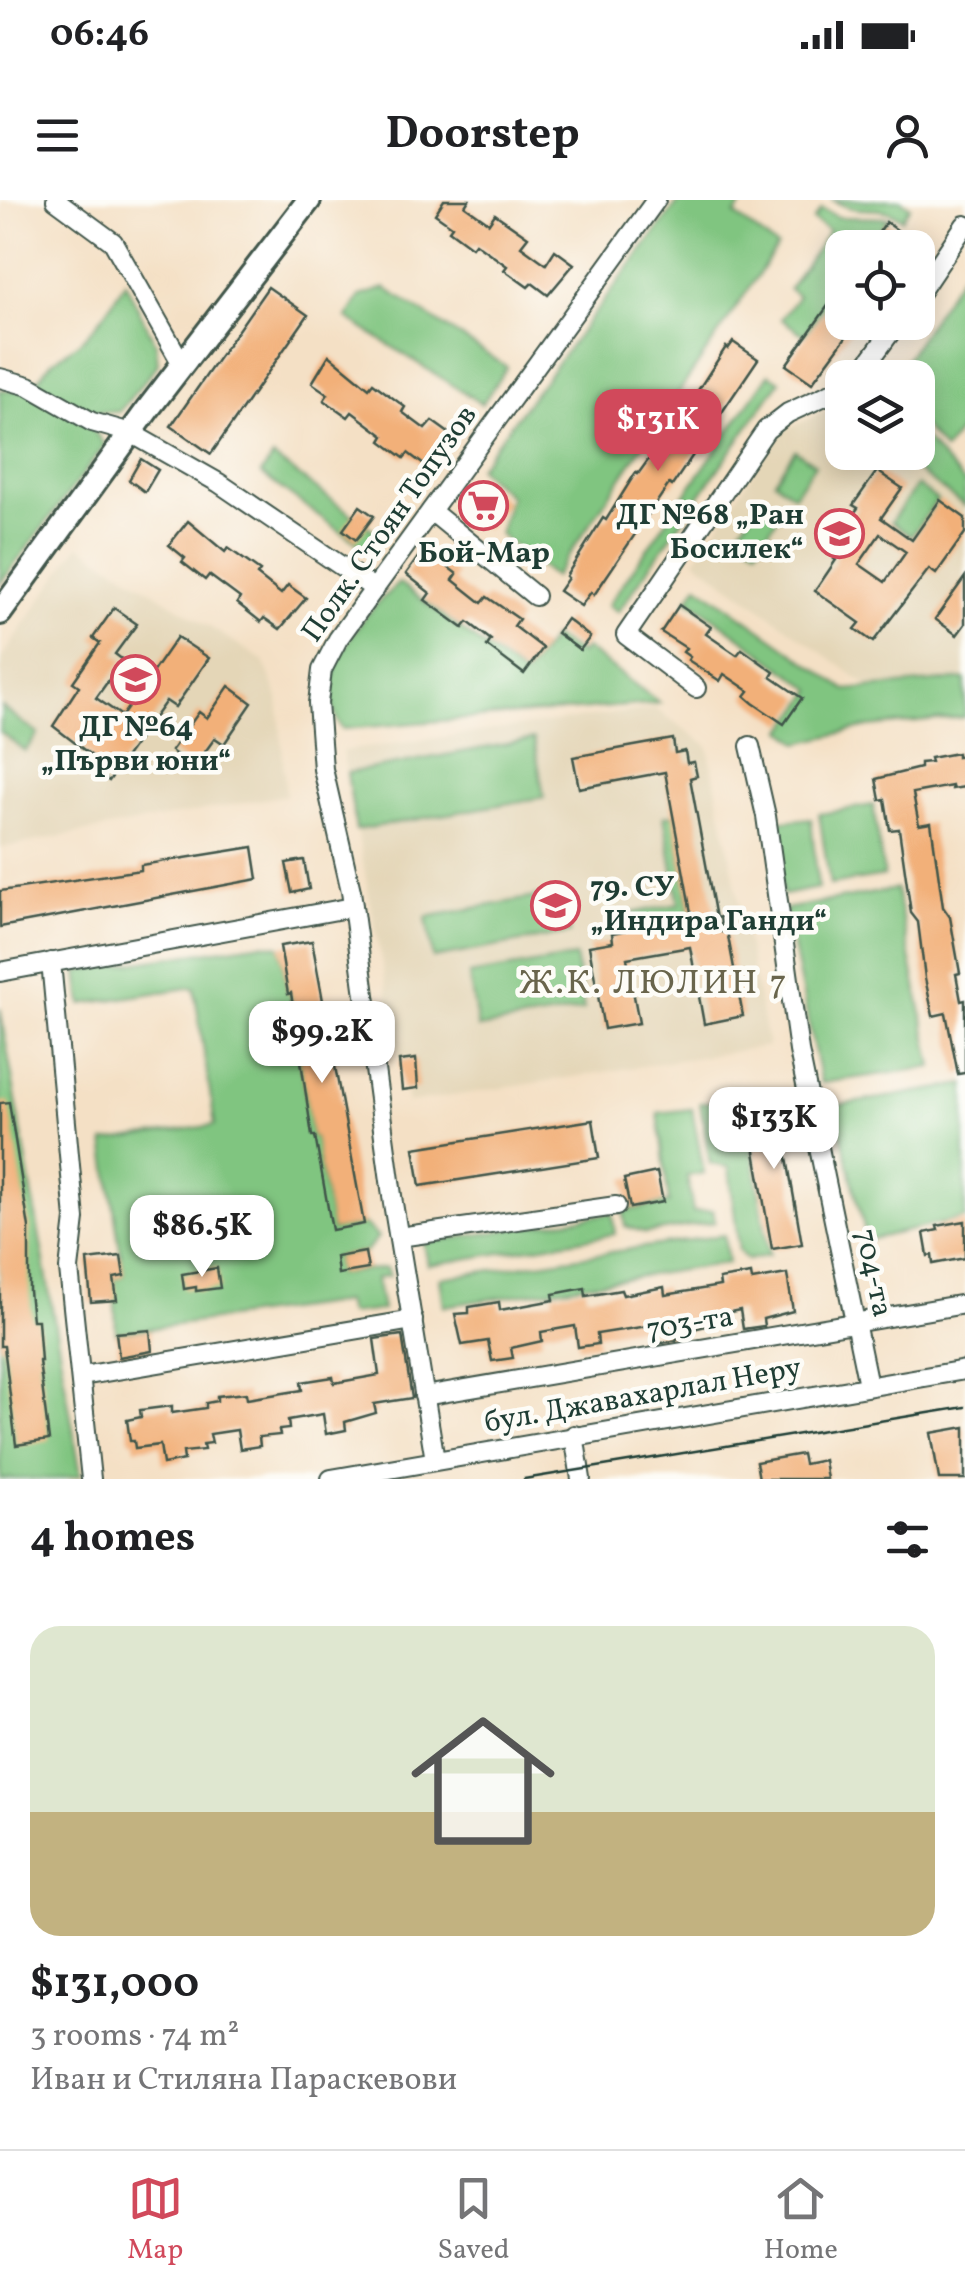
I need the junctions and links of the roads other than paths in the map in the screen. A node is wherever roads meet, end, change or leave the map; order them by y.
1 (56, 200) edge
2 (309, 200) edge
3 (656, 200) edge
4 (965, 225) edge
5 (935, 270) edge
6 (182, 364) junction
7 (0, 378) edge
8 (825, 396) edge
9 (131, 433) junction
10 (431, 511) junction
11 (375, 590) junction
12 (535, 596) dead end
13 (0, 613) edge
14 (696, 688) dead end
15 (752, 753) dead end
16 (353, 907) junction
17 (51, 962) junction
18 (0, 972) edge
19 (616, 1206) dead end
20 (399, 1237) junction
21 (965, 1304) edge
22 (413, 1320) junction
23 (857, 1323) junction
24 (965, 1370) edge
25 (82, 1376) junction
26 (868, 1385) junction
27 (424, 1396) junction
28 (574, 1435) junction
29 (435, 1460) junction
30 (91, 1479) edge
31 (331, 1479) edge
32 (580, 1479) edge

1 - 6 street
2 - 6 main road
3 - 10 street, Полк. Стоян Топузов
4 - 5 street
6 - 9 main road
7 - 9 street
8 - 14 street
9 - 11 street
9 - 13 main road
10 - 11 street, Полк. Стоян Топузов
10 - 12 street
11 - 16 street, Полк. Стоян Топузов
15 - 23 street, 704-та
16 - 17 street
16 - 20 street, Полк. Стоян Топузов
17 - 18 street
17 - 25 street
19 - 20 street
20 - 22 street, Полк. Стоян Топузов
21 - 23 street, 703-та
22 - 25 street
22 - 27 street, Полк. Стоян Топузов
23 - 26 street, 704-та
23 - 27 street, 703-та
24 - 26 street, бул. Джавахарлал Неру
25 - 30 street
26 - 28 street, бул. Джавахарлал Неру
27 - 29 street, Полк. Стоян Топузов
28 - 29 street, бул. Джавахарлал Неру
28 - 32 street
29 - 31 street, бул. Джавахарлал Неру

